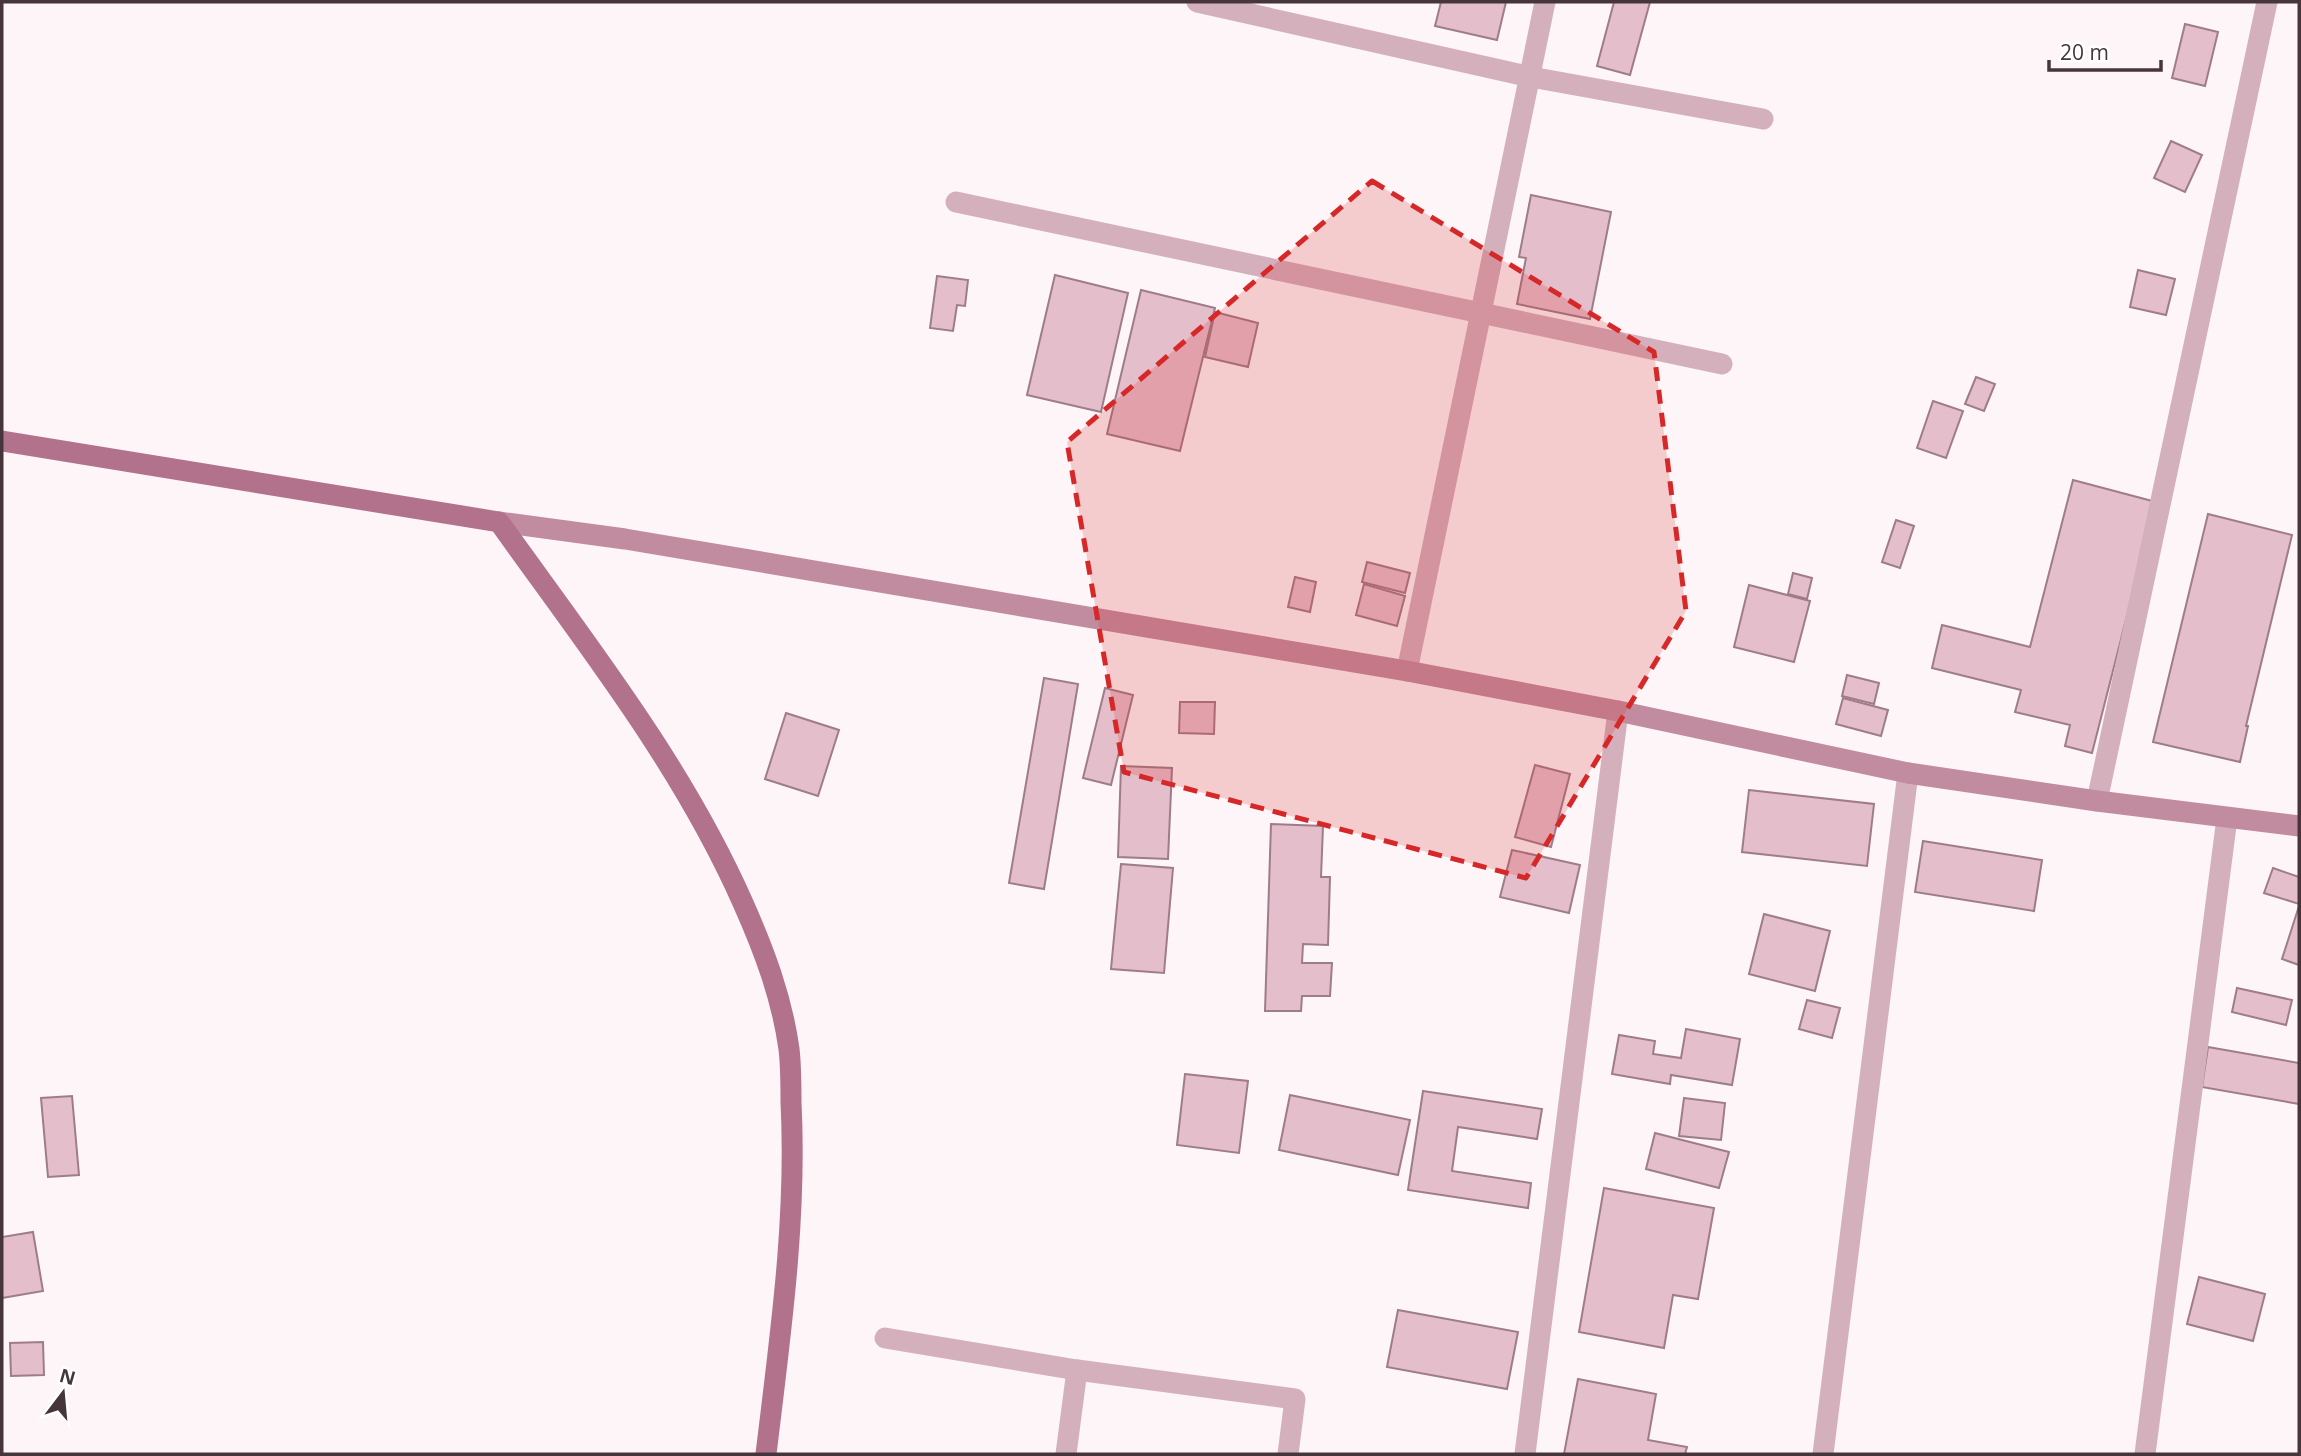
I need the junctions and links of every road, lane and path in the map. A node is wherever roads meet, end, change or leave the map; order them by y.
1 (1197, 2) edge
2 (1545, 2) edge
3 (2267, 2) edge
4 (1531, 78) junction
5 (1763, 119) dead end
6 (956, 202) dead end
7 (1482, 313) junction
8 (1722, 364) dead end
9 (2, 441) edge
10 (499, 522) junction
11 (1407, 671) junction
12 (1618, 711) junction
13 (1908, 773) junction
14 (2097, 801) junction
15 (2227, 818) junction
16 (2299, 826) edge
17 (885, 1338) dead end
18 (1077, 1370) junction
19 (765, 1454) edge
20 (1066, 1454) edge
21 (1288, 1454) edge
22 (1525, 1454) edge
23 (1823, 1454) edge
24 (2144, 1454) edge

1 - 4 street
2 - 4 street
3 - 14 street
4 - 5 street
4 - 7 street
6 - 7 street
7 - 8 street
7 - 11 street
9 - 10 main road
10 - 11 main road
10 - 19 main road
11 - 12 main road
12 - 13 main road
12 - 22 street
13 - 14 main road
13 - 23 street
14 - 15 main road
15 - 16 main road
15 - 24 street
17 - 18 street
18 - 20 street
18 - 21 street

